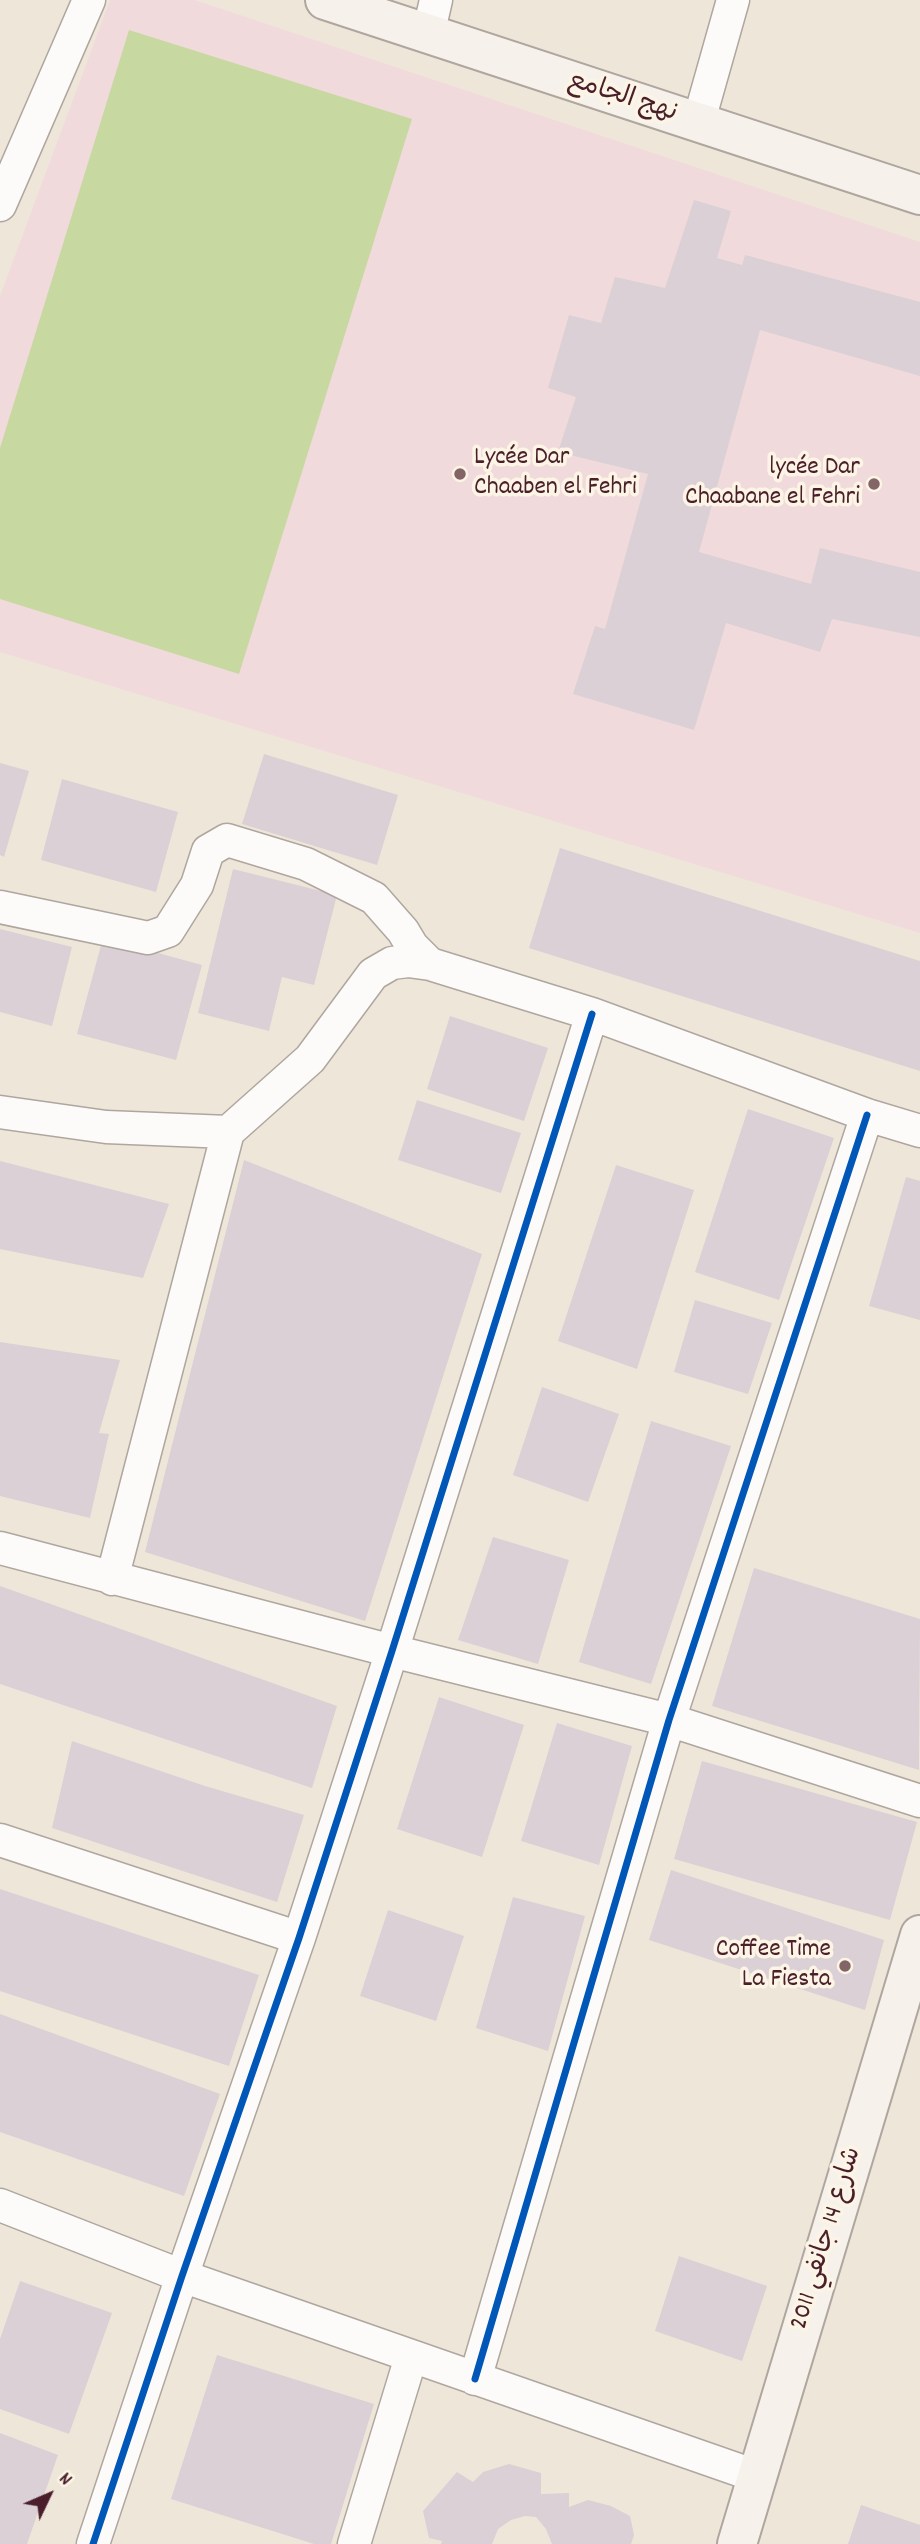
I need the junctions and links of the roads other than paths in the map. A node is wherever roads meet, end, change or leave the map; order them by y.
1 (89, 0) edge
2 (325, 0) edge
3 (733, 0) edge
4 (432, 17) edge
5 (698, 124) junction
6 (920, 195) edge
7 (0, 205) edge
8 (0, 907) edge
9 (430, 964) junction
10 (592, 1014) junction
11 (0, 1112) edge
12 (867, 1115) junction
13 (920, 1131) edge
14 (228, 1132) junction
15 (0, 1548) edge
16 (112, 1579) junction
17 (392, 1651) junction
18 (669, 1720) junction
19 (920, 1801) edge
20 (0, 1840) edge
21 (299, 1938) junction
22 (917, 1955) edge
23 (0, 2205) edge
24 (182, 2276) junction
25 (411, 2357) junction
26 (475, 2379) junction
27 (757, 2476) junction
28 (93, 2544) edge
29 (354, 2544) edge
30 (737, 2544) edge

1 - 7 street
2 - 4 street, نهج الجامع
3 - 5 street
4 - 5 street, نهج الجامع
5 - 6 street, نهج الجامع
8 - 9 street
9 - 10 street
9 - 14 street
10 - 12 street
10 - 17 street
11 - 14 street
12 - 13 street
12 - 18 street
14 - 16 street
15 - 16 street
16 - 17 street
17 - 18 street
17 - 21 street
18 - 19 street
18 - 26 street
20 - 21 street
21 - 24 street
22 - 27 street, شارع 14 جانفي 2011
23 - 24 street
24 - 25 street
24 - 28 street
25 - 26 street
25 - 29 street
26 - 27 street
27 - 30 street, شارع 14 جانفي 2011

